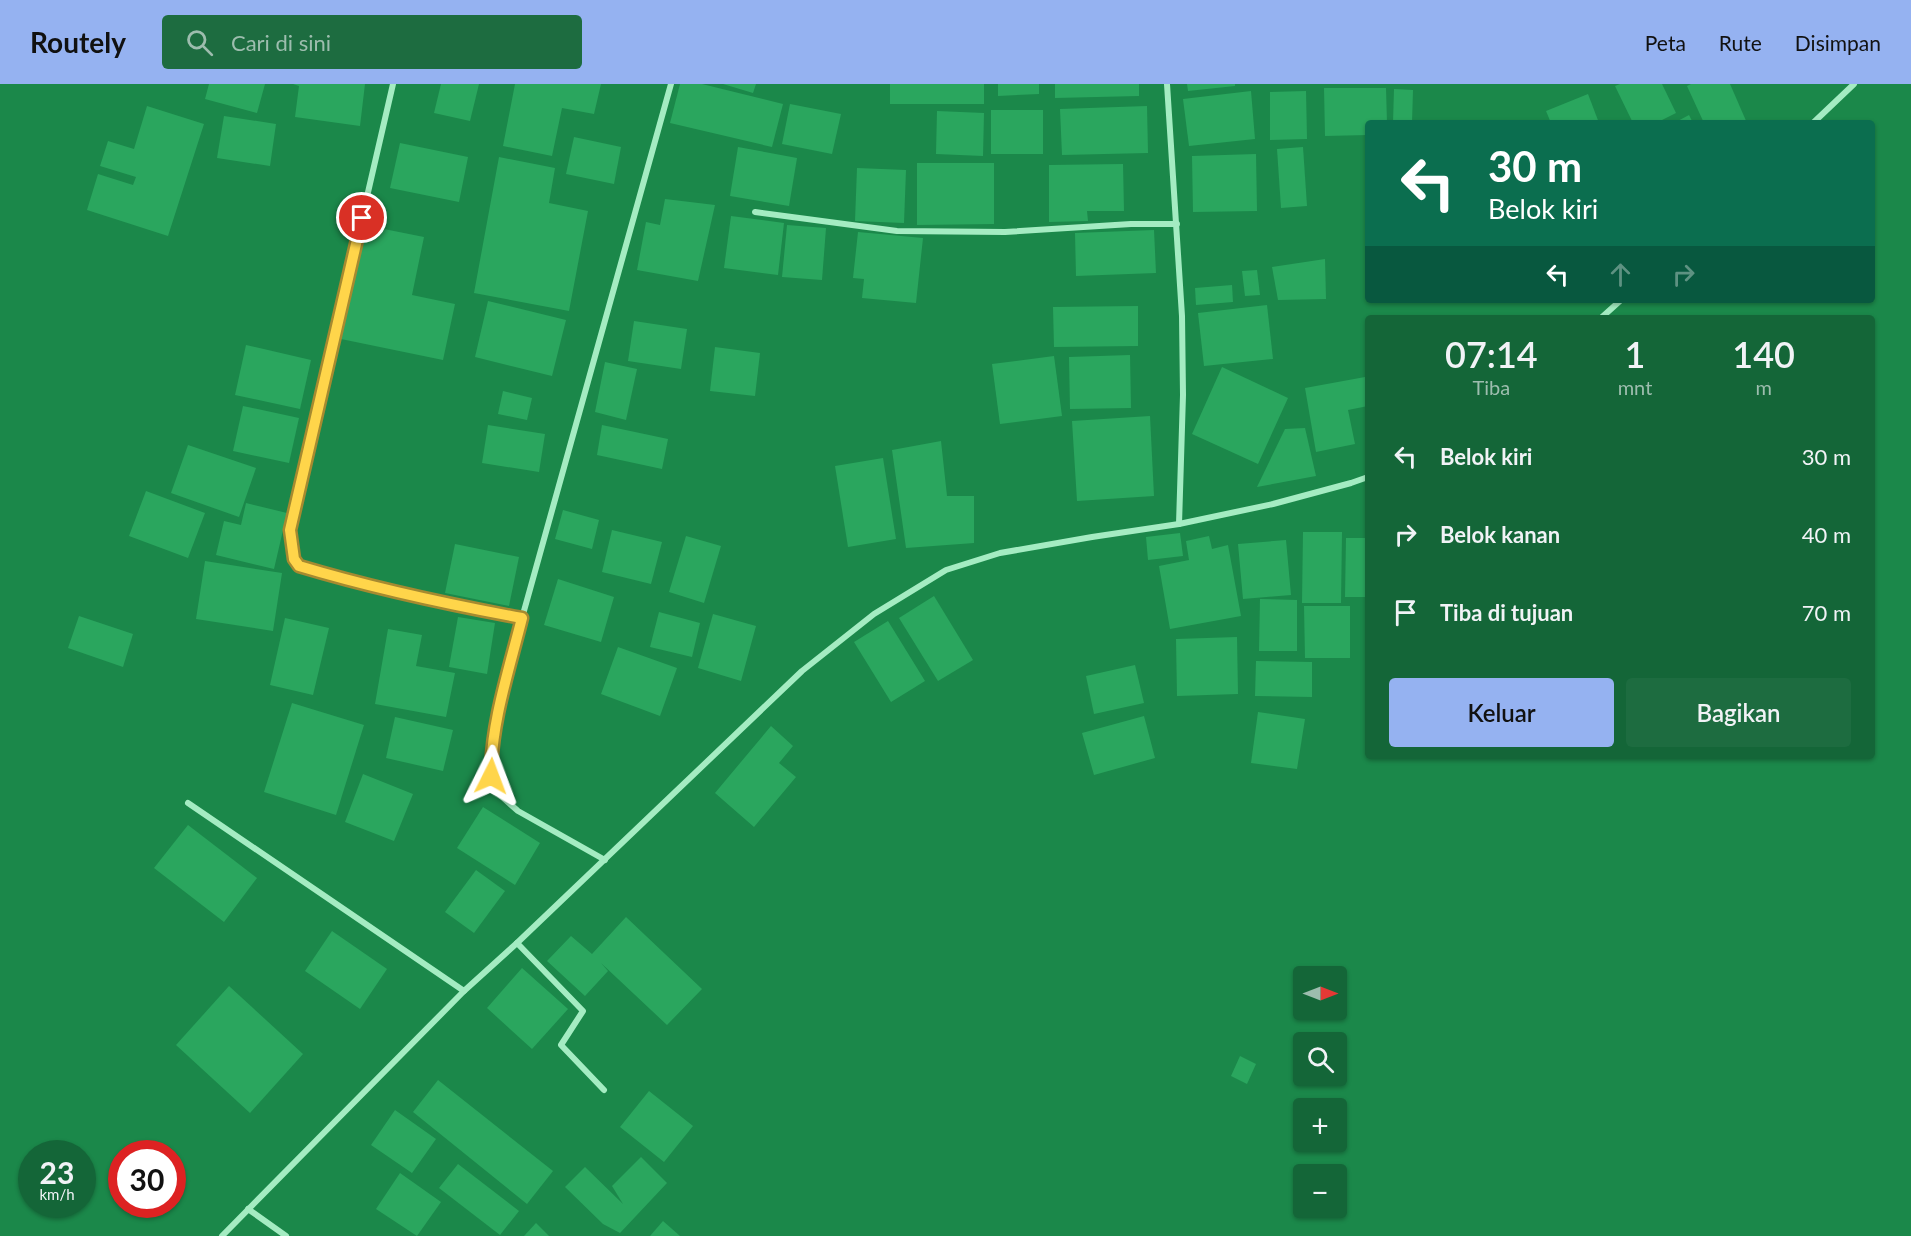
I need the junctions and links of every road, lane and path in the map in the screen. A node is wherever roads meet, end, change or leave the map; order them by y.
1 (393, 84) edge
2 (671, 84) edge
3 (1167, 84) edge
4 (1854, 84) edge
5 (1816, 120) edge
6 (755, 212) dead end
7 (1177, 224) junction
8 (1618, 303) edge
9 (1604, 315) edge
10 (1365, 478) edge
11 (1179, 524) junction
12 (522, 618) junction
13 (188, 803) dead end
14 (605, 860) junction
15 (517, 943) junction
16 (464, 991) junction
17 (604, 1090) dead end
18 (248, 1209) junction
19 (222, 1236) edge
20 (286, 1236) edge

1 - 12 street
2 - 12 street
3 - 7 street
4 - 5 street
6 - 7 street
7 - 11 street
8 - 9 street
10 - 11 street
11 - 14 street
12 - 14 street
13 - 16 street
14 - 15 street
15 - 16 street
15 - 17 street
16 - 18 street
18 - 19 street
18 - 20 street

